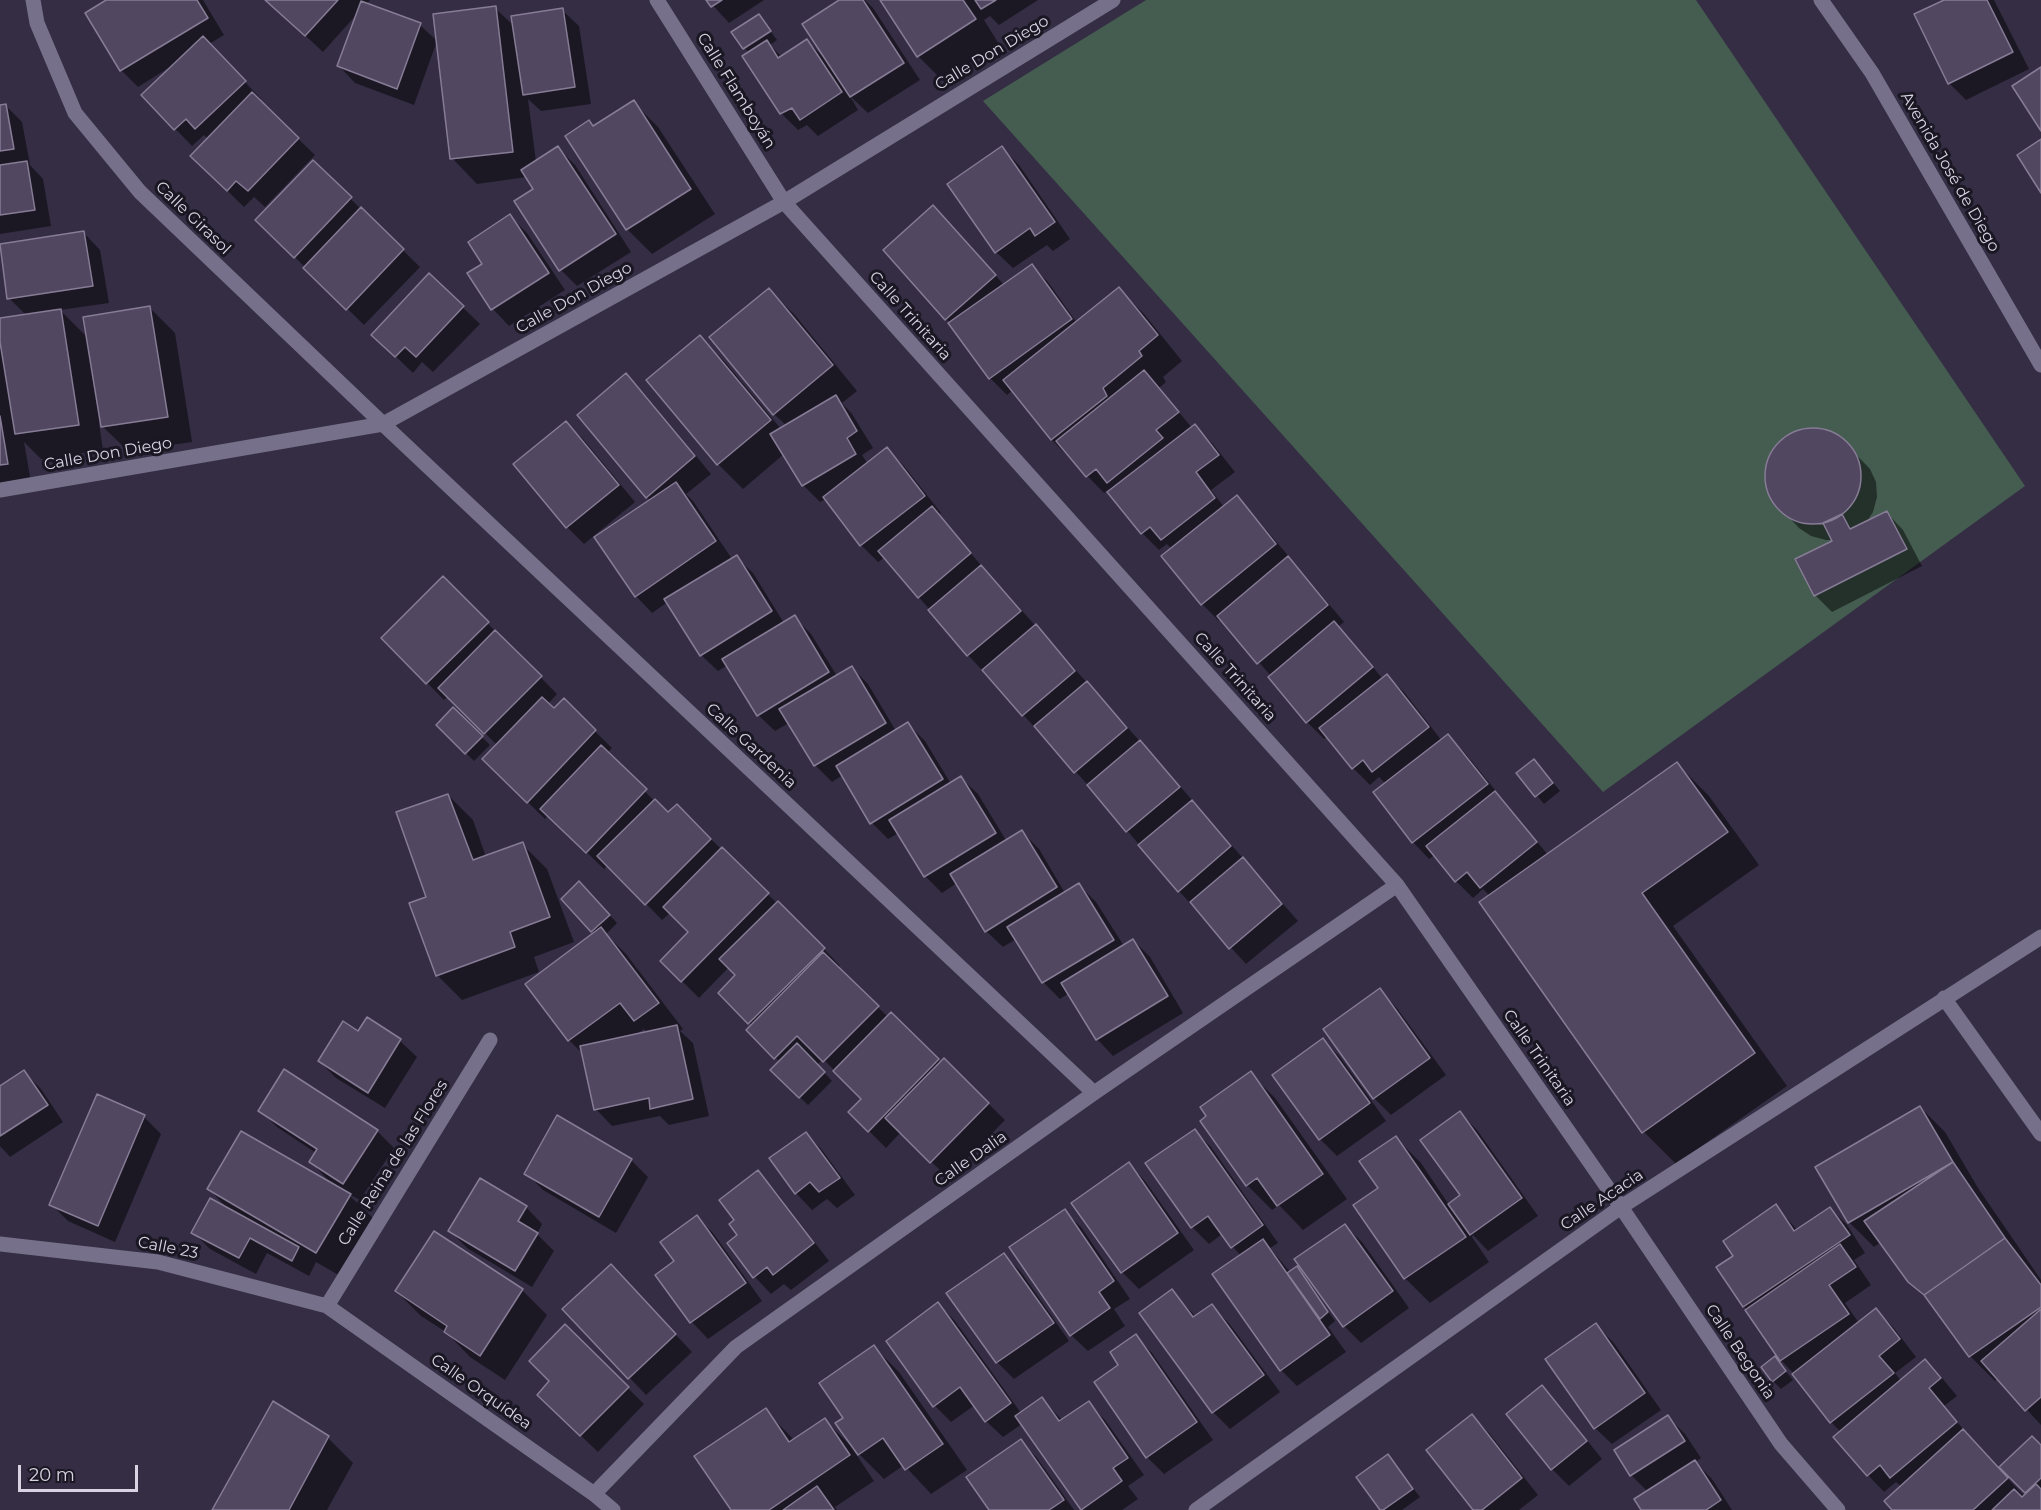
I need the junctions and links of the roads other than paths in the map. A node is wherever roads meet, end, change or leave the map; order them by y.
1 (33, 0) edge
2 (657, 0) edge
3 (1113, 0) edge
4 (1821, 0) edge
5 (784, 202) junction
6 (2041, 365) edge
7 (383, 424) junction
8 (0, 490) edge
9 (1397, 885) junction
10 (2041, 938) edge
11 (1944, 998) junction
12 (490, 1040) dead end
13 (1094, 1093) junction
14 (2041, 1134) edge
15 (1621, 1207) junction
16 (0, 1244) edge
17 (327, 1306) junction
18 (594, 1494) junction
19 (613, 1510) edge
20 (1196, 1510) edge
21 (1838, 1510) edge

1 - 7 street, Calle Girasol
2 - 5 street, Calle Flamboyán
3 - 5 street, Calle Don Diego
4 - 6 street, Avenida José de Diego
5 - 7 street, Calle Don Diego
5 - 9 street, Calle Trinitaria
7 - 8 street, Calle Don Diego
7 - 13 street, Calle Gardenia
9 - 13 street, Calle Dalia
9 - 15 street, Calle Trinitaria
10 - 11 street, Calle Acacia
11 - 14 street
11 - 15 street, Calle Acacia
12 - 17 street, Calle Reina de las Flores
13 - 18 street, Calle Dalia
15 - 20 street, Calle Acacia
15 - 21 street, Calle Begonia
16 - 17 street, Calle 23
17 - 18 street, Calle Orquídea
18 - 19 street, Calle Orquídea

